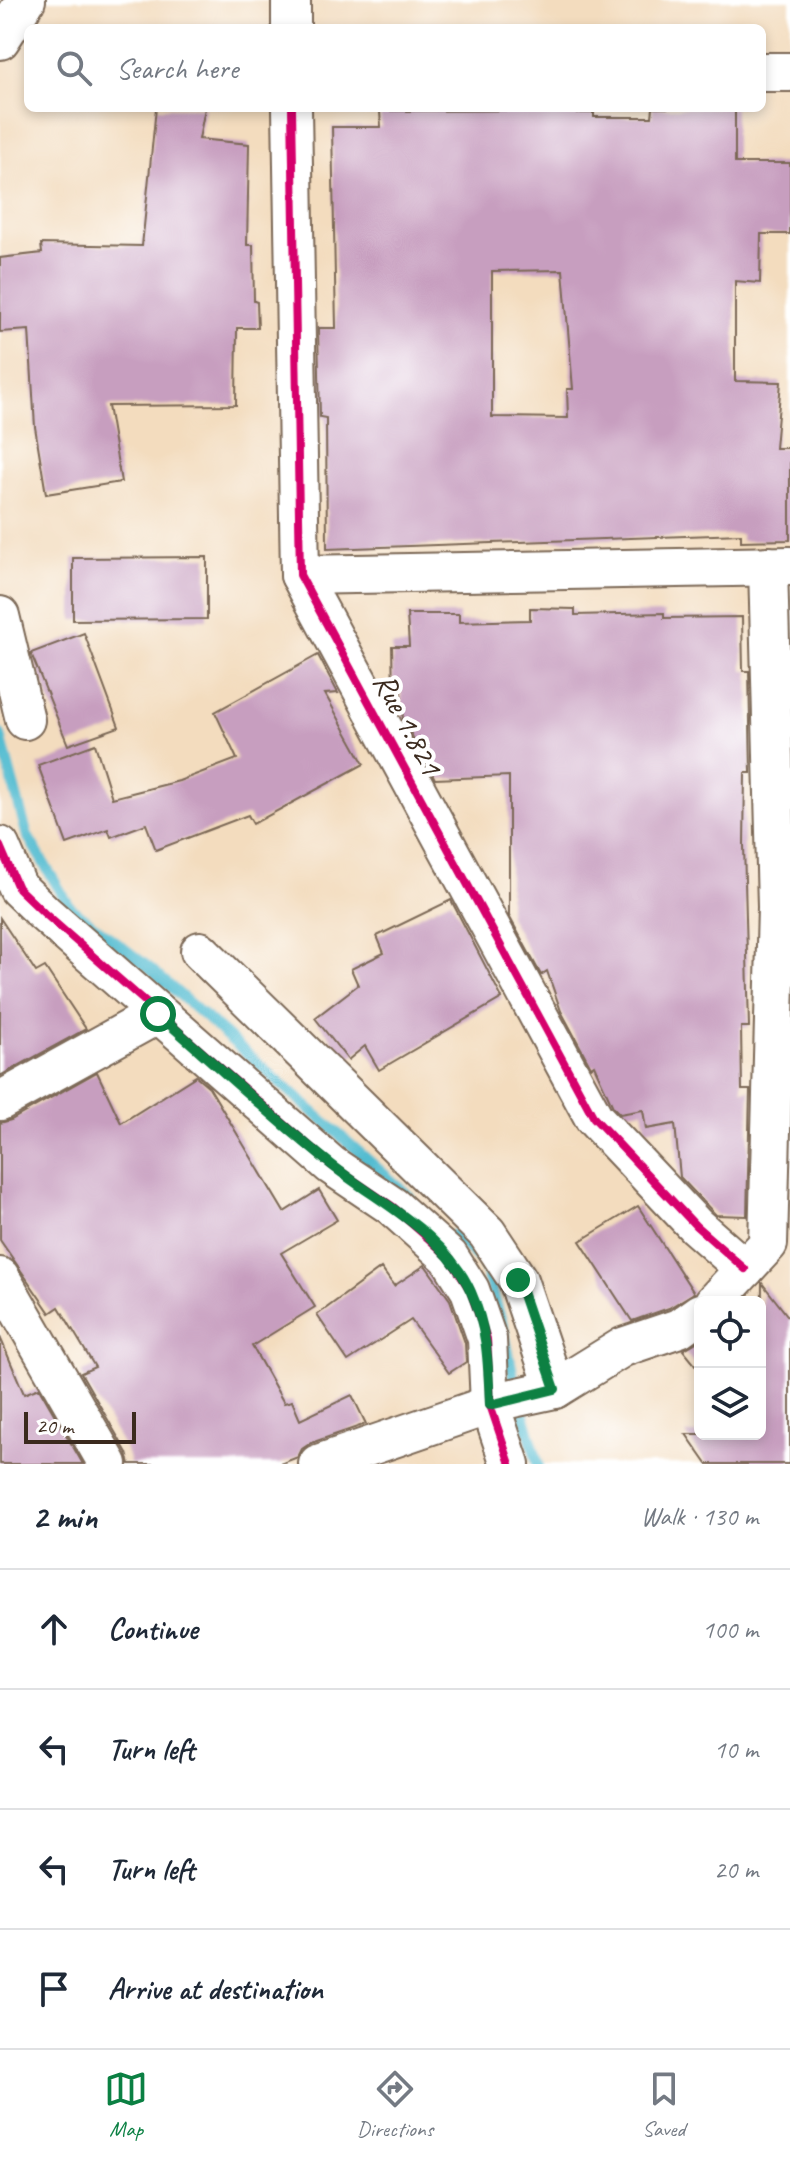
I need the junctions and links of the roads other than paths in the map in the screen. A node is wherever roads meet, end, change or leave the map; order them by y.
1 (26, 0) edge
2 (291, 0) edge
3 (291, 24) edge
4 (0, 40) edge
5 (766, 72) edge
6 (790, 72) edge
7 (292, 112) edge
8 (779, 566) edge
9 (300, 575) junction
10 (0, 616) edge
11 (25, 720) dead end
12 (0, 846) edge
13 (200, 951) dead end
14 (158, 1014) junction
15 (0, 1101) edge
16 (768, 1252) edge
17 (0, 1277) edge
18 (720, 1296) edge
19 (694, 1317) edge
20 (520, 1397) junction
21 (108, 1464) edge
22 (318, 1464) edge
23 (510, 1464) edge

1 - 4 street
2 - 3 street
5 - 6 street
7 - 9 street, Rue 1.821
8 - 9 street
8 - 16 street
9 - 16 street, Rue 1.821
10 - 11 street
12 - 14 street
13 - 20 street
14 - 15 street
14 - 20 street
16 - 18 street
17 - 21 street
19 - 20 street
20 - 22 street
20 - 23 street

